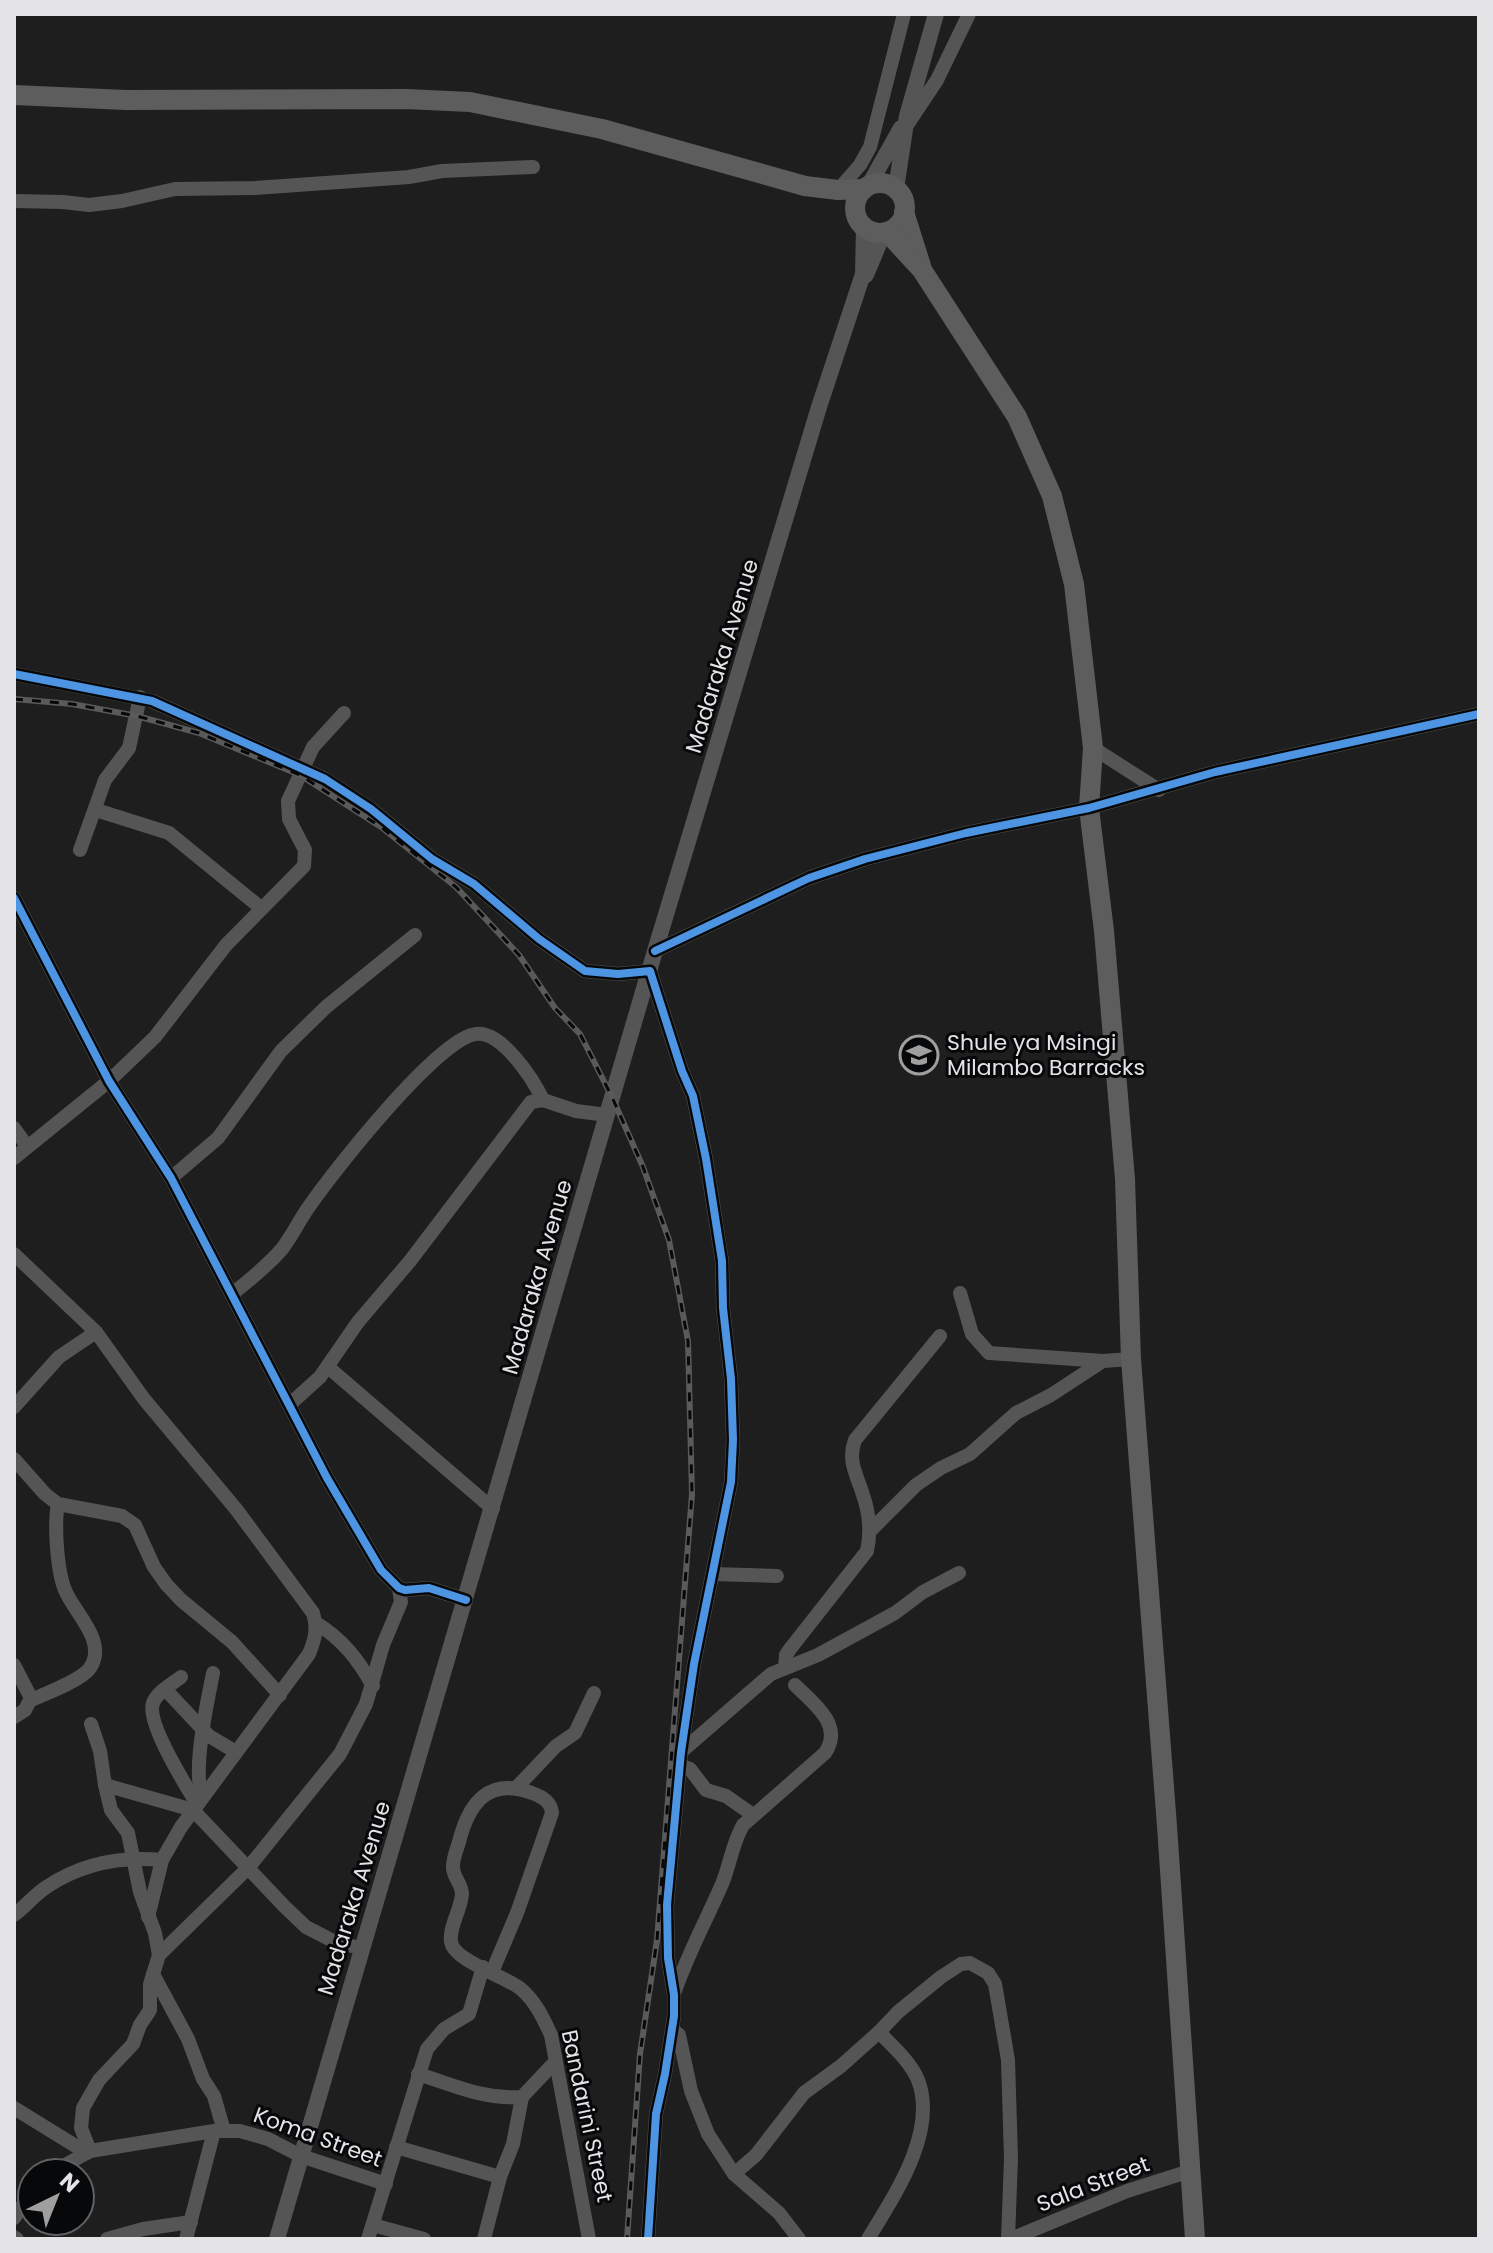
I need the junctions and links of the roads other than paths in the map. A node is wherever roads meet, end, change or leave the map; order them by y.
1 (904, 14) edge
2 (936, 14) edge
3 (969, 14) edge
4 (14, 95) edge
5 (907, 121) junction
6 (533, 167) dead end
7 (805, 186) junction
8 (866, 187) junction
9 (896, 189) junction
10 (838, 190) junction
11 (14, 201) edge
12 (904, 212) junction
13 (874, 229) junction
14 (922, 270) junction
15 (14, 674) edge
16 (140, 697) junction
17 (344, 713) dead end
18 (1479, 714) edge
19 (1093, 748) junction
20 (303, 769) junction
21 (1159, 790) junction
22 (1089, 808) junction
23 (96, 810) junction
24 (80, 850) dead end
25 (14, 898) edge
26 (261, 908) junction
27 (415, 935) dead end
28 (655, 951) junction
29 (650, 971) junction
30 (109, 1081) junction
31 (543, 1100) junction
32 (607, 1115) junction
33 (14, 1128) edge
34 (27, 1146) junction
35 (14, 1158) edge
36 (171, 1178) junction
37 (14, 1254) edge
38 (960, 1293) dead end
39 (232, 1294) junction
40 (96, 1332) junction
41 (940, 1336) dead end
42 (1131, 1359) junction
43 (1103, 1361) junction
44 (328, 1367) junction
45 (289, 1405) junction
46 (14, 1407) edge
47 (14, 1459) edge
48 (58, 1504) junction
49 (493, 1509) junction
50 (870, 1531) junction
51 (959, 1573) dead end
52 (713, 1574) junction
53 (777, 1576) dead end
54 (399, 1588) junction
55 (466, 1600) junction
56 (316, 1623) junction
57 (14, 1665) edge
58 (785, 1668) junction
59 (213, 1673) dead end
60 (181, 1677) dead end
61 (795, 1685) dead end
62 (373, 1686) junction
63 (165, 1689) junction
64 (594, 1693) dead end
65 (280, 1695) junction
66 (31, 1700) junction
67 (14, 1717) edge
68 (91, 1724) dead end
69 (202, 1729) junction
70 (236, 1752) junction
71 (681, 1759) junction
72 (105, 1785) junction
73 (516, 1788) junction
74 (198, 1803) junction
75 (753, 1815) junction
76 (132, 1857) junction
77 (162, 1860) junction
78 (248, 1868) junction
79 (14, 1915) edge
80 (148, 1917) junction
81 (362, 1948) junction
82 (159, 1955) junction
83 (487, 1970) junction
84 (153, 1974) junction
85 (674, 1995) junction
86 (673, 2030) junction
87 (879, 2032) junction
88 (554, 2063) junction
89 (418, 2074) junction
90 (522, 2097) junction
91 (14, 2108) edge
92 (219, 2131) junction
93 (396, 2147) junction
94 (88, 2152) junction
95 (301, 2156) junction
96 (79, 2157) edge
97 (1190, 2171) junction
98 (734, 2174) junction
99 (500, 2177) junction
100 (386, 2184) junction
101 (191, 2222) junction
102 (371, 2232) edge
103 (107, 2239) edge
104 (186, 2239) edge
105 (277, 2239) edge
106 (424, 2239) edge
107 (484, 2239) edge
108 (589, 2239) edge
109 (648, 2239) edge
110 (799, 2239) edge
111 (868, 2239) edge
112 (1010, 2239) edge
113 (1195, 2239) edge

1 - 10 street
2 - 5 main road
3 - 5 street
4 - 7 highway
5 - 8 main road
5 - 9 main road
6 - 11 street
7 - 10 highway
7 - 13 highway
8 - 9 highway
8 - 10 highway
8 - 13 highway
9 - 12 highway
12 - 13 highway
12 - 14 highway
13 - 14 highway
13 - 28 main road, Madaraka Avenue
14 - 19 highway
15 - 16 street
16 - 20 street
16 - 23 street
17 - 20 street
18 - 21 street
19 - 21 street
19 - 22 highway
20 - 26 street
20 - 29 street
21 - 22 street
22 - 28 street
22 - 42 highway
23 - 24 street
23 - 26 street
25 - 30 street
26 - 30 street
27 - 36 street
28 - 29 main road, Madaraka Avenue
29 - 32 main road, Madaraka Avenue
29 - 52 street
30 - 34 street
30 - 36 street
31 - 32 street
31 - 39 street
31 - 44 street
32 - 49 main road, Madaraka Avenue
33 - 34 street
34 - 35 street
36 - 39 street
37 - 40 street
38 - 43 street
39 - 45 street
40 - 46 street
40 - 56 street
41 - 50 street
42 - 43 street
42 - 97 highway
43 - 50 street
44 - 45 street
44 - 49 street
45 - 54 street
47 - 48 street
48 - 65 street
48 - 66 street
49 - 55 main road, Madaraka Avenue
50 - 58 street
51 - 58 street
52 - 53 street
52 - 71 street
54 - 55 street
54 - 62 street
55 - 81 main road, Madaraka Avenue
56 - 62 street
56 - 65 street
57 - 66 street
58 - 71 street
59 - 69 street
60 - 63 street
61 - 75 street
62 - 78 street
63 - 69 street
63 - 74 street
64 - 73 street
65 - 70 street
66 - 67 street
68 - 72 street
69 - 70 street
69 - 74 street
70 - 74 street
71 - 75 street
71 - 85 street
72 - 74 street
72 - 76 street
73 - 83 street
73 - 83 street, Bandarini Street
74 - 77 street
74 - 78 street
75 - 85 street
76 - 77 street
76 - 79 street
76 - 80 street
77 - 80 street
78 - 81 street
78 - 82 street
80 - 82 street
81 - 95 main road, Madaraka Avenue
82 - 84 street
83 - 88 street, Bandarini Street
83 - 89 street
84 - 92 street
84 - 94 street
85 - 86 street
86 - 98 street
86 - 109 street
87 - 98 street
87 - 111 street
87 - 112 street
88 - 90 street
88 - 108 street, Bandarini Street
89 - 90 street
89 - 93 street
90 - 99 street
91 - 94 street
92 - 94 street, Koma Street
92 - 95 street, Koma Street
92 - 101 street
93 - 99 street
93 - 100 street
94 - 96 street, Koma Street
95 - 100 street, Koma Street
95 - 105 main road, Madaraka Avenue
97 - 112 street, Sala Street
97 - 113 highway
98 - 110 street
99 - 107 street
100 - 102 street
101 - 103 street
101 - 104 street
102 - 106 street

